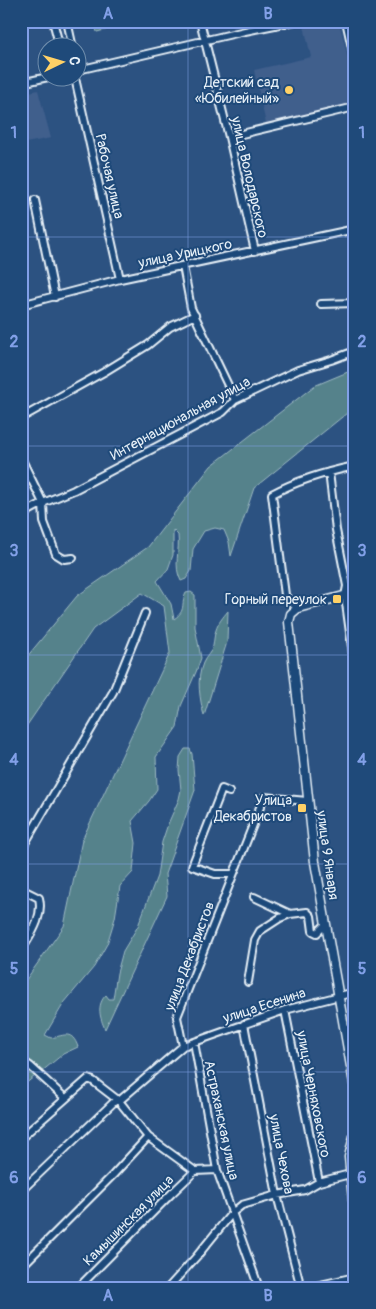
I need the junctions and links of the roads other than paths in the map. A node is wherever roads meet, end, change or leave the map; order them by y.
1 (54, 21) edge
2 (67, 21) edge
3 (200, 21) edge
4 (295, 21) edge
5 (346, 21) edge
6 (58, 38) edge
7 (71, 38) edge
8 (204, 41) junction
9 (355, 61) edge
10 (88, 66) edge
11 (38, 79) edge
12 (21, 83) edge
13 (77, 88) edge
14 (355, 107) edge
15 (228, 137) junction
16 (34, 200) dead end
17 (355, 228) edge
18 (255, 250) junction
19 (183, 266) junction
20 (120, 279) junction
21 (55, 297) junction
22 (355, 303) edge
23 (321, 304) dead end
24 (21, 306) edge
25 (194, 315) junction
26 (355, 351) edge
27 (235, 400) junction
28 (21, 418) edge
29 (21, 458) edge
30 (355, 466) edge
31 (329, 472) junction
32 (43, 503) junction
33 (21, 515) edge
34 (73, 558) dead end
35 (355, 593) edge
36 (345, 596) junction
37 (298, 608) junction
38 (145, 613) dead end
39 (355, 669) edge
40 (229, 792) dead end
41 (307, 801) junction
42 (21, 850) edge
43 (233, 874) junction
44 (21, 889) edge
45 (254, 897) dead end
46 (290, 914) junction
47 (326, 924) junction
48 (26, 943) dead end
49 (248, 982) dead end
50 (355, 992) edge
51 (338, 996) junction
52 (285, 1010) junction
53 (244, 1024) junction
54 (194, 1042) junction
55 (183, 1046) junction
56 (21, 1060) edge
57 (355, 1089) edge
58 (65, 1098) junction
59 (119, 1101) junction
60 (355, 1132) edge
61 (148, 1137) junction
62 (21, 1138) edge
63 (217, 1170) junction
64 (196, 1171) junction
65 (350, 1174) junction
66 (319, 1182) junction
67 (21, 1191) edge
68 (277, 1195) junction
69 (355, 1207) edge
70 (232, 1213) junction
71 (21, 1266) edge
72 (355, 1277) edge
73 (78, 1288) edge
74 (168, 1288) edge
75 (259, 1288) edge
76 (301, 1288) edge
77 (307, 1288) edge

1 - 6 street
2 - 7 street
3 - 8 street, улица Володарского
4 - 8 street
5 - 9 street
8 - 10 street
8 - 15 street, улица Володарского
11 - 12 street
13 - 20 street, Рабочая улица
14 - 15 street
15 - 18 street, улица Володарского
16 - 21 street
17 - 18 street, улица Урицкого
18 - 19 street, улица Урицкого
19 - 20 street, улица Урицкого
19 - 25 street
20 - 21 street, улица Урицкого
21 - 24 street, улица Урицкого
22 - 23 street
25 - 27 street
25 - 28 street
26 - 27 street, Интернациональная улица
27 - 32 street, Интернациональная улица
29 - 32 street
30 - 31 street
31 - 36 street
31 - 37 street
32 - 33 street, Интернациональная улица
32 - 34 street
35 - 36 main road
36 - 37 main road
36 - 39 street
37 - 41 main road, улица 9 Января
38 - 42 street
40 - 43 street
41 - 43 street, улица Декабристов
41 - 47 main road, улица 9 Января
43 - 55 street, улица Декабристов
44 - 48 street
45 - 46 street
46 - 47 street
46 - 49 street
47 - 51 main road, улица 9 Января
50 - 51 street, улица Есенина
51 - 52 street, улица Есенина
51 - 57 main road, улица 9 Января
52 - 53 street, улица Есенина
52 - 66 street, улица Черняховского
53 - 54 street, улица Есенина
53 - 68 street, улица Чехова
54 - 55 street, улица Есенина
54 - 63 street, Астраханская улица
55 - 59 street
56 - 58 street
58 - 59 street
58 - 62 street
59 - 61 street
59 - 67 street
60 - 65 main road
61 - 64 street
61 - 71 street
63 - 64 street
63 - 70 street, Астраханская улица
64 - 73 street, Камышинская улица
65 - 66 street
65 - 69 main road
66 - 68 street
68 - 70 street
68 - 76 street, улица Чехова
70 - 74 street
70 - 75 street, Астраханская улица
72 - 77 street

